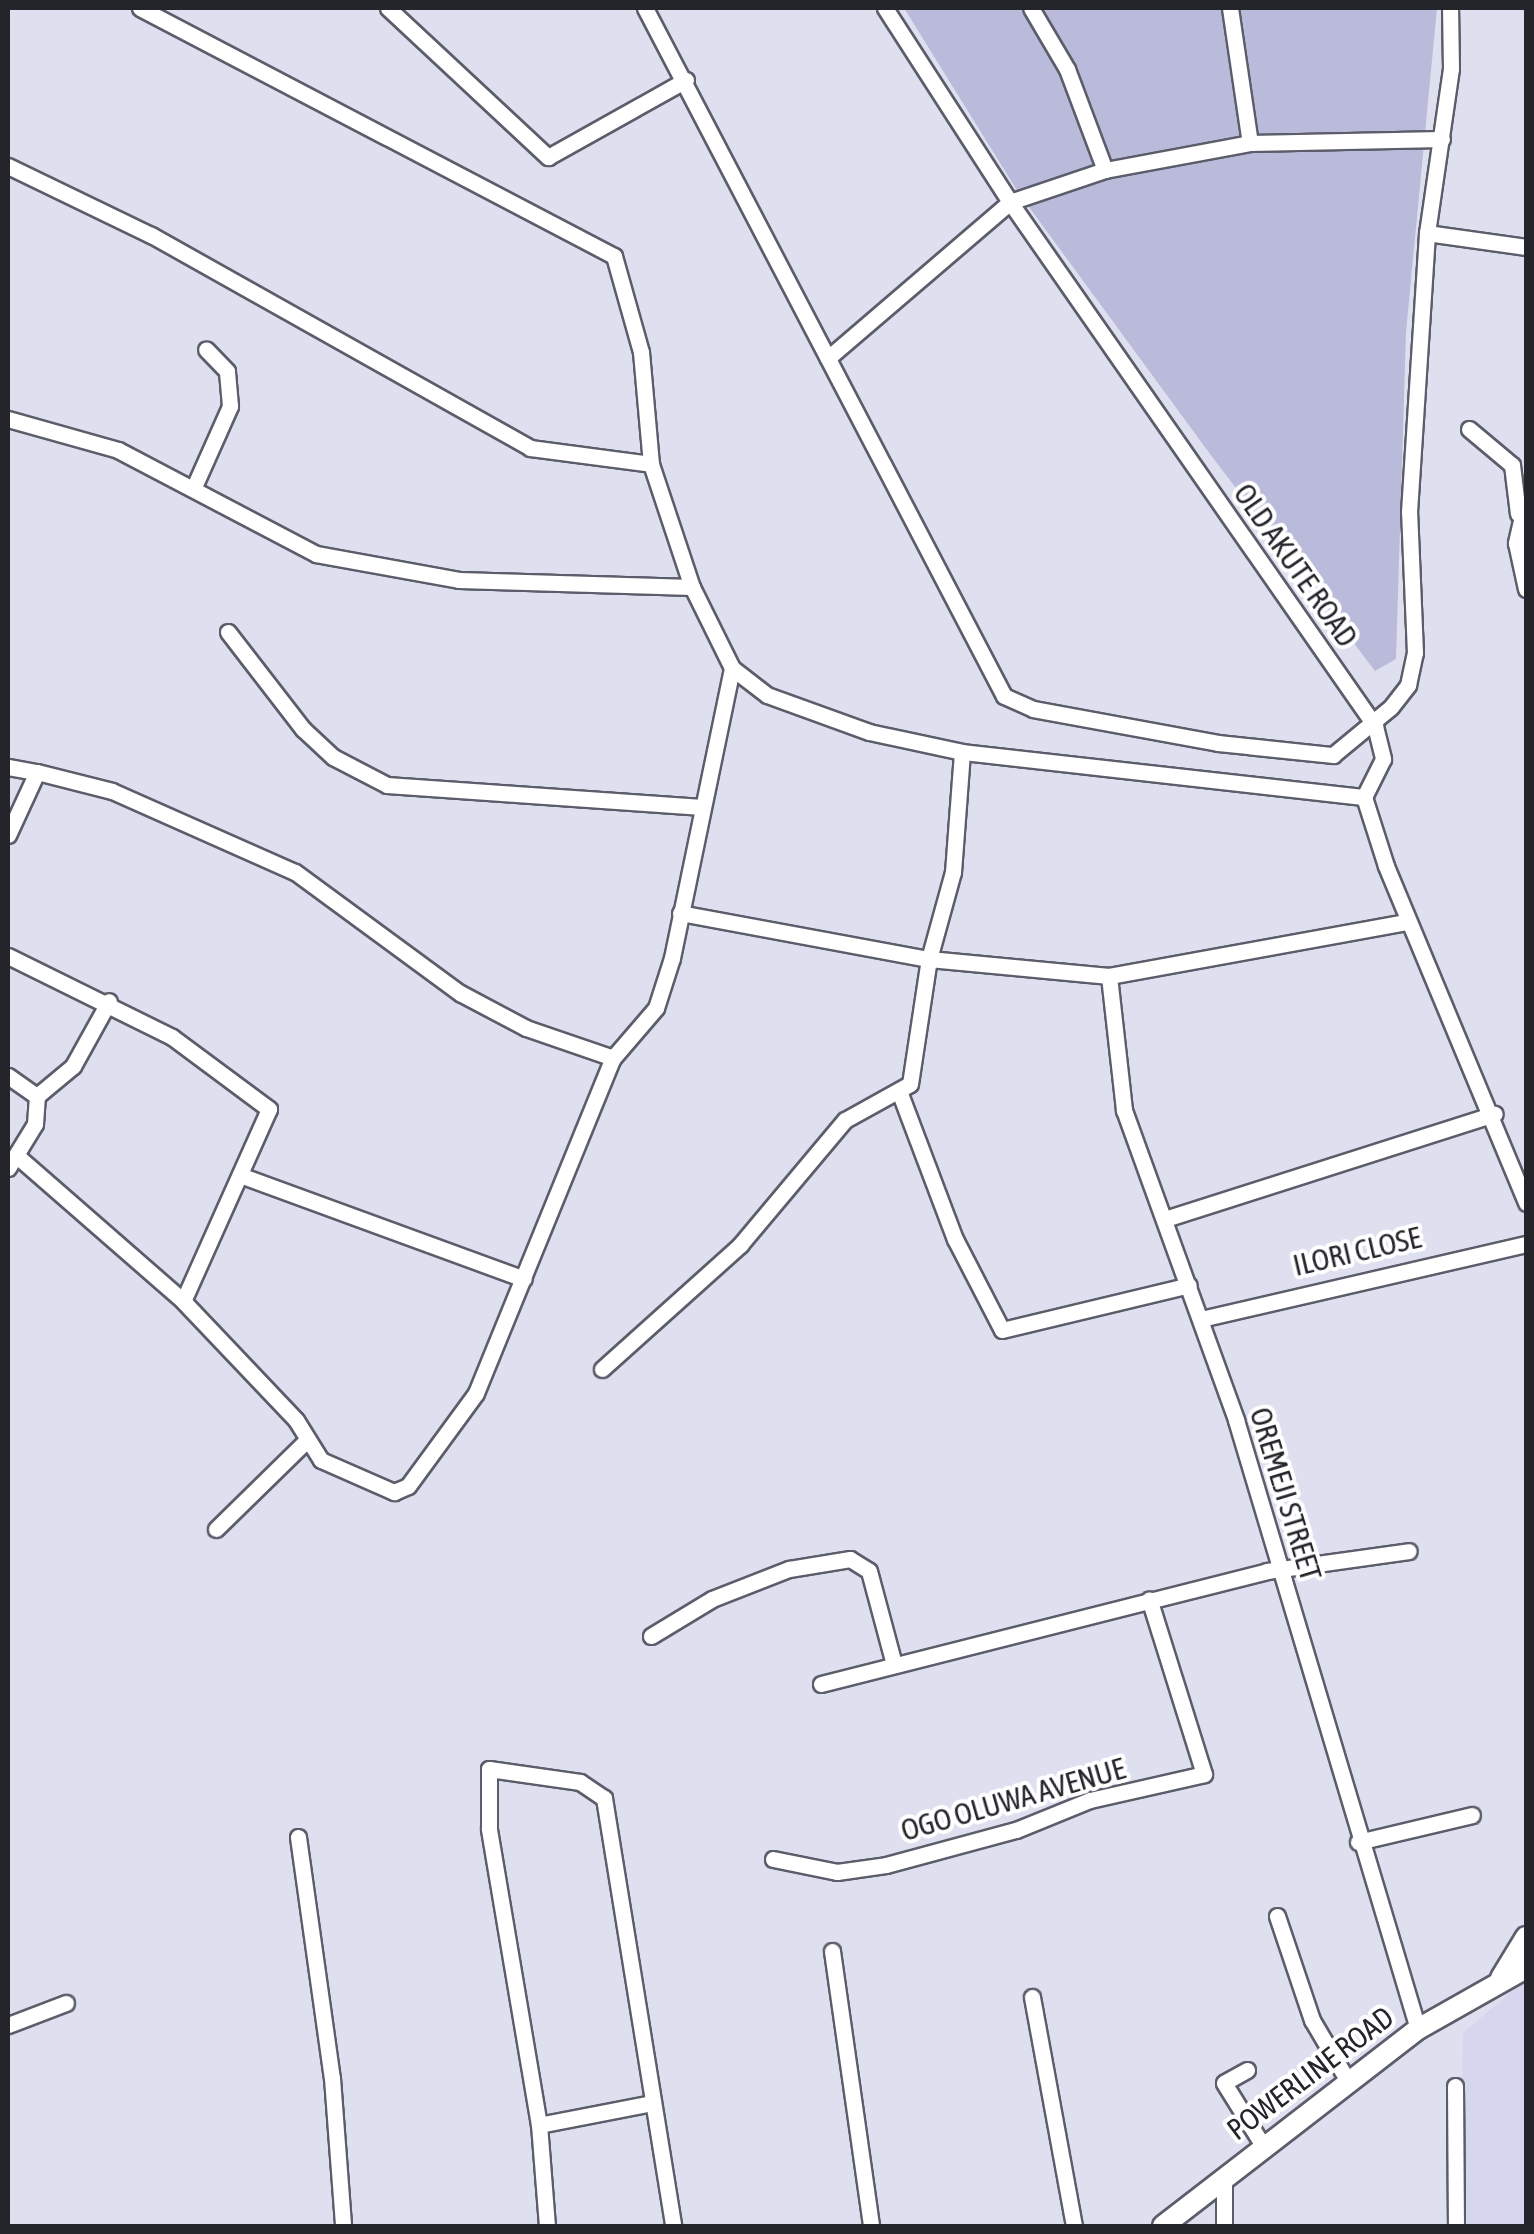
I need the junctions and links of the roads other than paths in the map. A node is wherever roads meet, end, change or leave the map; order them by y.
1 (140, 8) edge
2 (388, 8) edge
3 (885, 8) edge
4 (1031, 8) edge
5 (1230, 8) edge
6 (1450, 8) edge
7 (653, 11) edge
8 (686, 80) junction
9 (1442, 139) junction
10 (1250, 143) junction
11 (8, 166) edge
12 (1105, 170) junction
13 (1010, 202) junction
14 (1427, 233) junction
15 (1526, 248) edge
16 (206, 348) dead end
17 (828, 358) junction
18 (8, 419) edge
19 (1469, 429) dead end
20 (651, 464) junction
21 (194, 487) junction
22 (1522, 513) edge
23 (692, 587) junction
24 (1526, 588) edge
25 (228, 632) dead end
26 (732, 668) junction
27 (1376, 726) junction
28 (962, 752) junction
29 (8, 767) edge
30 (36, 772) junction
31 (1364, 798) junction
32 (698, 808) junction
33 (8, 835) edge
34 (680, 913) junction
35 (1406, 922) junction
36 (8, 956) edge
37 (930, 959) junction
38 (1109, 976) junction
39 (109, 1001) junction
40 (613, 1058) junction
41 (8, 1076) edge
42 (899, 1091) junction
43 (38, 1096) junction
44 (1494, 1114) junction
45 (12, 1162) edge
46 (240, 1175) junction
47 (1526, 1203) edge
48 (1164, 1219) junction
49 (1526, 1244) edge
50 (524, 1279) junction
51 (1189, 1285) junction
52 (183, 1302) junction
53 (1201, 1319) junction
54 (602, 1369) dead end
55 (306, 1441) junction
56 (216, 1529) dead end
57 (1409, 1551) dead end
58 (1281, 1569) junction
59 (1150, 1598) junction
60 (651, 1636) dead end
61 (894, 1664) junction
62 (821, 1684) dead end
63 (1472, 1815) dead end
64 (298, 1837) dead end
65 (1358, 1842) junction
66 (774, 1859) dead end
67 (1277, 1916) dead end
68 (1526, 1938) edge
69 (832, 1951) dead end
70 (1526, 1968) edge
71 (1501, 1978) junction
72 (1032, 1997) dead end
73 (66, 2003) dead end
74 (8, 2025) edge
75 (1418, 2030) junction
76 (1247, 2070) dead end
77 (1348, 2081) junction
78 (1455, 2086) dead end
79 (652, 2103) junction
80 (539, 2126) junction
81 (1262, 2144) junction
82 (1224, 2178) junction
83 (343, 2226) edge
84 (547, 2226) edge
85 (672, 2226) edge
86 (872, 2226) edge
87 (1074, 2226) edge
88 (1163, 2226) edge
89 (1224, 2226) edge
90 (1456, 2226) edge

1 - 20 street
2 - 8 street
3 - 13 street, OLD AKUTE ROAD
4 - 12 street
5 - 10 street
6 - 9 street
7 - 8 street
8 - 17 street
9 - 10 street
9 - 14 street
10 - 12 street
11 - 20 street
12 - 13 street
13 - 17 street
13 - 27 street, OLD AKUTE ROAD
14 - 15 street
14 - 27 street
16 - 21 street
17 - 27 street
18 - 21 street
19 - 22 street
20 - 23 street
21 - 23 street
22 - 24 street
23 - 26 street
25 - 32 street
26 - 28 street
26 - 32 street
27 - 31 street
28 - 31 street
28 - 37 street
29 - 30 street
30 - 33 street
30 - 40 street
31 - 35 street
32 - 34 street
34 - 37 street
34 - 40 street
35 - 38 street
35 - 44 street
36 - 39 street
37 - 38 street
37 - 42 street
38 - 48 street, OREMEJI STREET
39 - 43 street
39 - 46 street
40 - 50 street
41 - 43 street
42 - 51 street
42 - 54 street
43 - 45 street
44 - 47 street
44 - 48 street
45 - 52 street
46 - 50 street
46 - 52 street
48 - 51 street, OREMEJI STREET
49 - 53 street, ILORI CLOSE
50 - 55 street
51 - 53 street, OREMEJI STREET
52 - 55 street
53 - 58 street, OREMEJI STREET
55 - 56 street
57 - 58 street
58 - 59 street
58 - 65 street, OREMEJI STREET
59 - 61 street
59 - 66 street, OGO OLUWA AVENUE
60 - 61 street
61 - 62 street
63 - 65 street
64 - 83 street
65 - 75 street, OREMEJI STREET
67 - 77 street
68 - 71 street, POWERLINE ROAD
69 - 86 street
70 - 71 street, POWERLINE ROAD
71 - 75 street, POWERLINE ROAD
72 - 87 street
73 - 74 street
75 - 77 street, POWERLINE ROAD
76 - 81 street
77 - 81 street, POWERLINE ROAD
78 - 90 street
79 - 80 street
79 - 80 street
79 - 85 street
80 - 84 street
81 - 82 street, POWERLINE ROAD
82 - 88 street, POWERLINE ROAD
82 - 89 street

